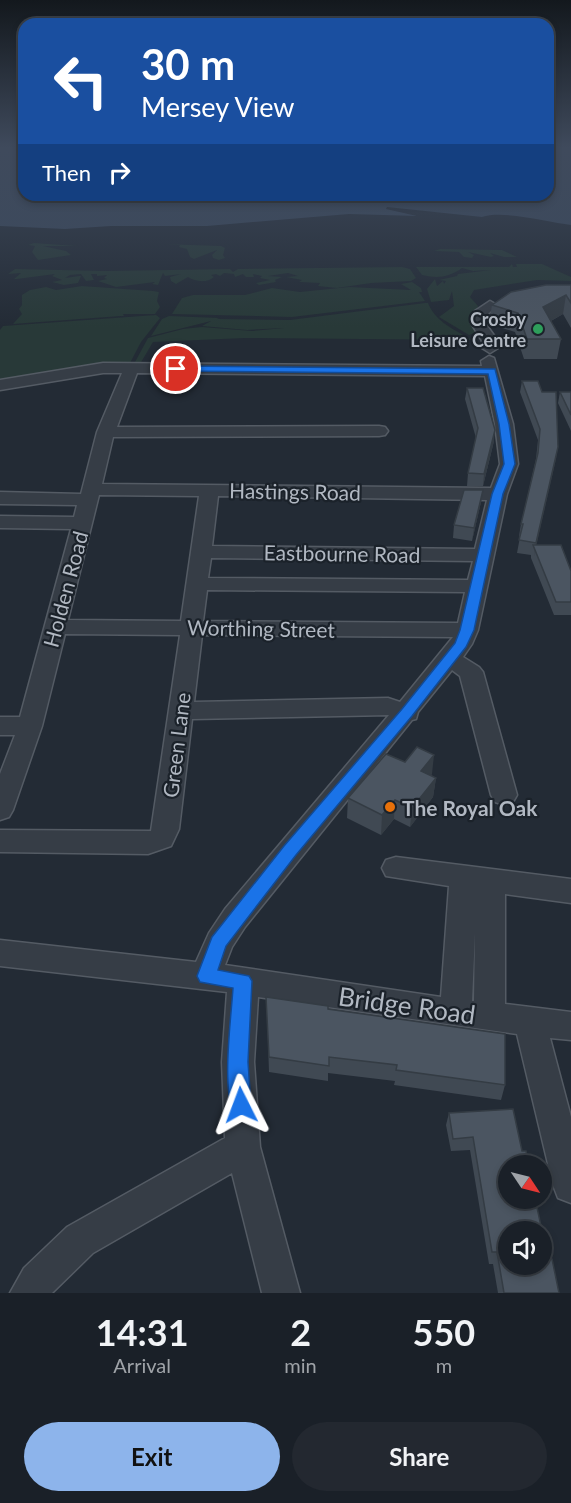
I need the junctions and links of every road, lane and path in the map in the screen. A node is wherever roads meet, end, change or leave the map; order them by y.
1 (489, 304) dead end
2 (490, 360) junction
3 (131, 369) junction
4 (0, 385) edge
5 (106, 432) junction
6 (379, 432) dead end
7 (209, 490) junction
8 (90, 494) junction
9 (498, 494) junction
10 (0, 498) edge
11 (0, 522) edge
12 (82, 523) junction
13 (201, 552) junction
14 (484, 555) junction
15 (196, 584) junction
16 (476, 586) junction
17 (55, 627) junction
18 (191, 627) junction
19 (467, 630) junction
20 (450, 658) junction
21 (180, 711) junction
22 (407, 713) junction
23 (0, 726) edge
24 (30, 726) junction
25 (504, 795) dead end
26 (0, 810) edge
27 (0, 841) edge
28 (396, 868) dead end
29 (478, 879) junction
30 (571, 891) edge
31 (0, 953) edge
32 (206, 976) junction
33 (243, 981) junction
34 (456, 1012) junction
35 (489, 1016) junction
36 (531, 1022) junction
37 (571, 1026) edge
38 (243, 1148) junction
39 (571, 1185) edge
40 (29, 1293) edge
41 (281, 1293) edge

1 - 2 street
2 - 3 street
2 - 9 street
3 - 4 street
3 - 5 street, Holden Road
5 - 6 street
5 - 8 street, Holden Road
7 - 8 street, Hastings Road
7 - 9 street, Hastings Road
7 - 13 street, Green Lane
8 - 10 street, Hastings Road
8 - 12 street, Holden Road
9 - 14 street
11 - 12 street
12 - 17 street, Holden Road
13 - 14 street, Eastbourne Road
13 - 15 street, Green Lane
14 - 16 street
15 - 16 street
15 - 18 street, Green Lane
16 - 19 street
17 - 18 street, Worthing Street
17 - 24 street, Holden Road
18 - 19 street, Worthing Street
18 - 21 street, Green Lane
19 - 20 street
20 - 22 street
20 - 25 street
21 - 22 street
21 - 27 street, Green Lane
22 - 32 street
23 - 24 street
24 - 26 street, Holden Road
28 - 29 street
29 - 30 street
29 - 34 street
29 - 35 street
31 - 32 street, Bridge Road
32 - 33 street, Bridge Road
33 - 34 street, Bridge Road
33 - 38 street
34 - 35 street, Bridge Road
35 - 36 street, Bridge Road
36 - 37 street, Bridge Road
36 - 39 street
38 - 40 street
38 - 41 street

